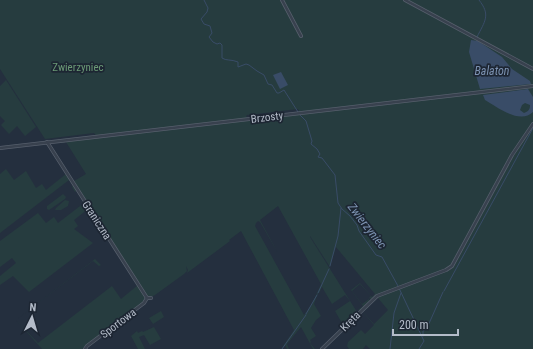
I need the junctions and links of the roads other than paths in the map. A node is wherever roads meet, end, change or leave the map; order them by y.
1 (282, 0) edge
2 (405, 0) edge
3 (300, 36) dead end
4 (533, 69) edge
5 (533, 86) edge
6 (533, 124) edge
7 (47, 142) junction
8 (0, 148) edge
9 (149, 298) joint
10 (85, 349) edge
11 (322, 349) edge

1 - 3 street
2 - 4 street
5 - 7 street, Brzosty
6 - 11 street, Kręta
7 - 8 street, Brzosty
7 - 9 street, Graniczna
9 - 10 street, Sportowa

